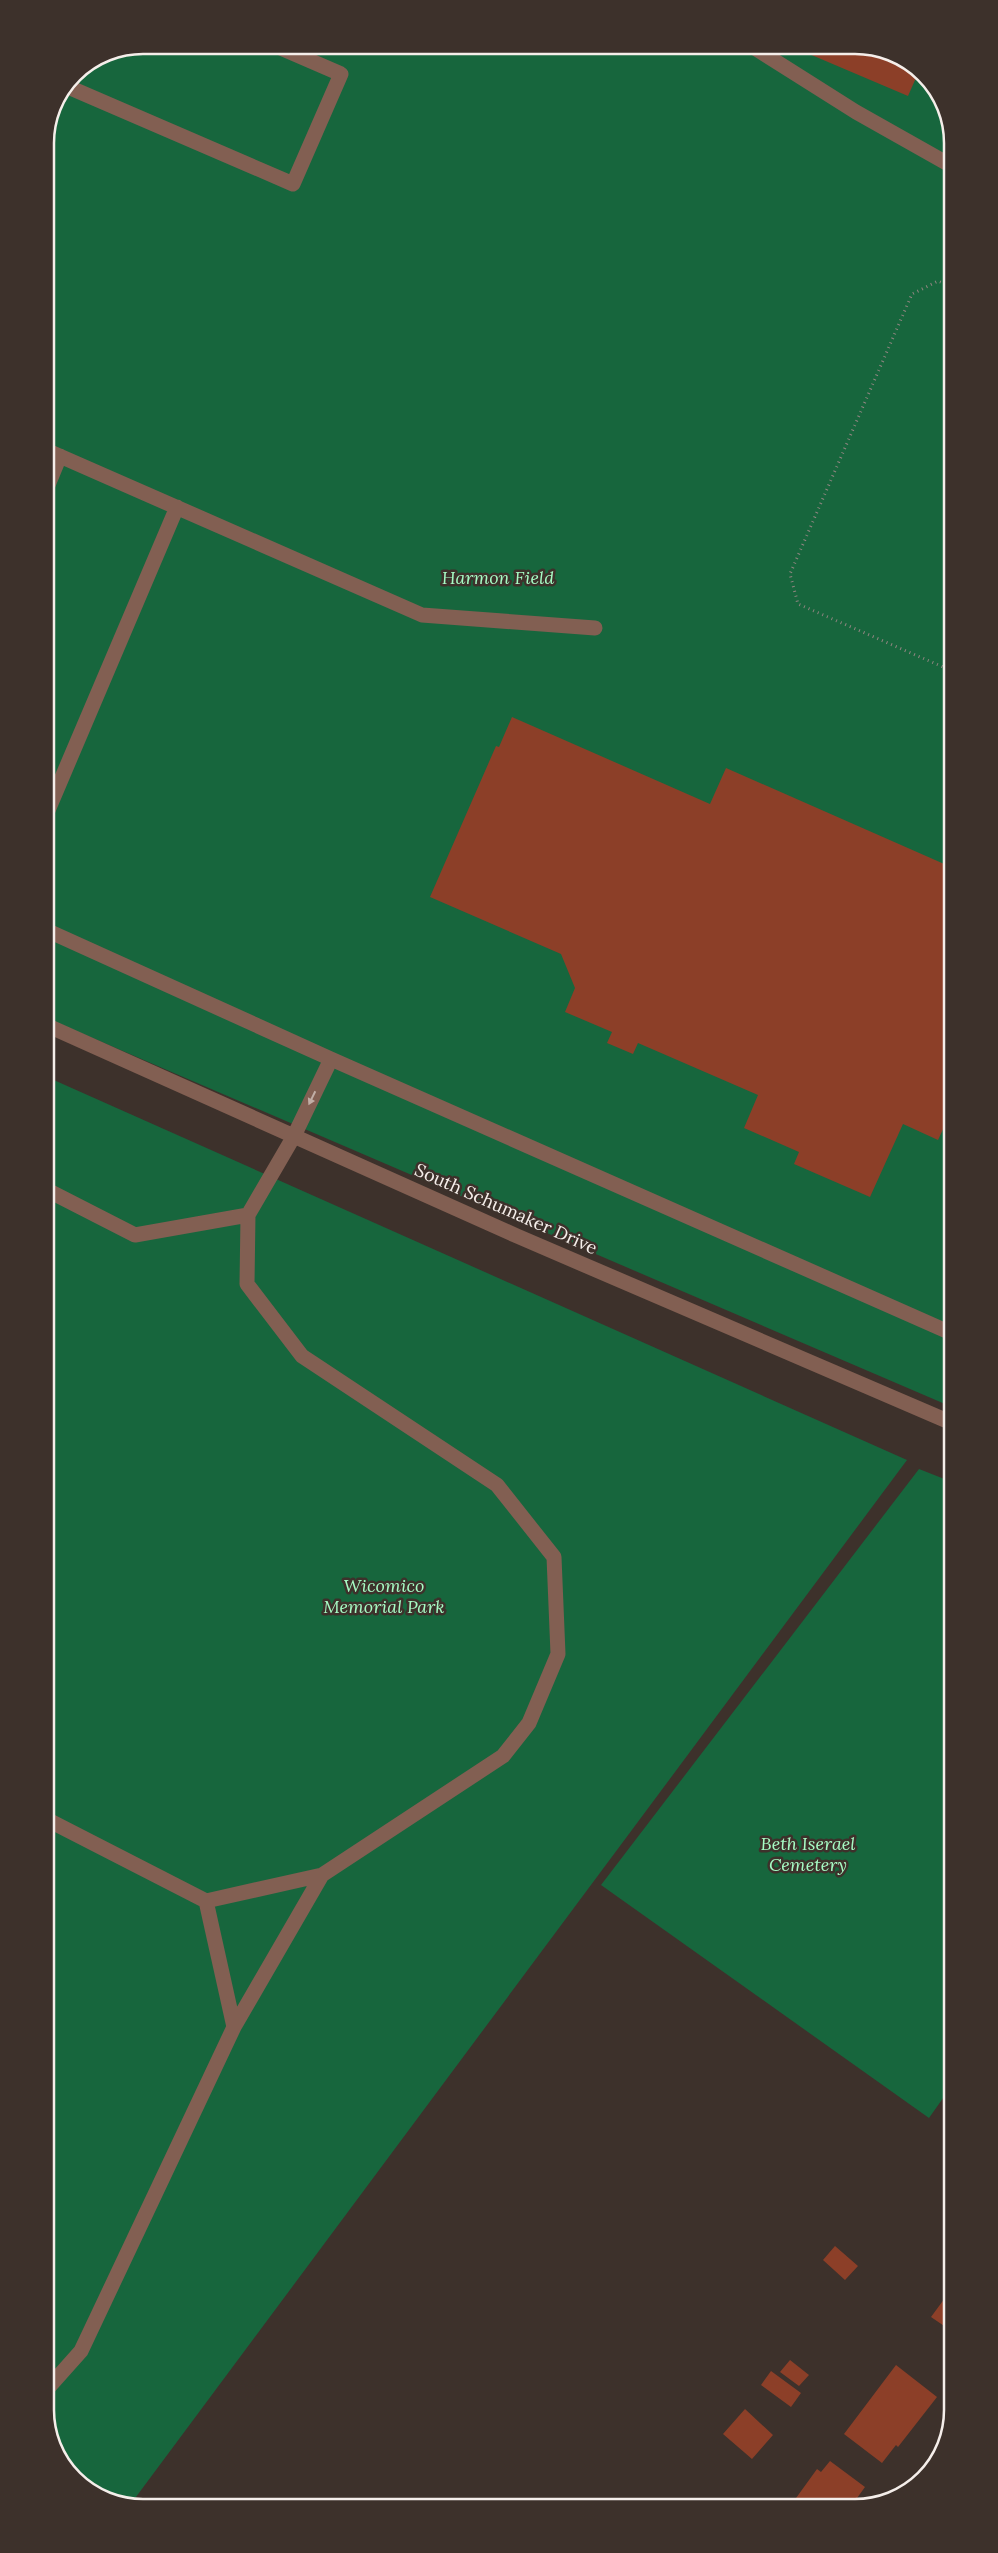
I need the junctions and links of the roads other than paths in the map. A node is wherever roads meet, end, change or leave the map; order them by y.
1 (295, 54) edge
2 (764, 54) edge
3 (72, 89) edge
4 (944, 162) edge
5 (54, 453) edge
6 (60, 456) junction
7 (54, 471) edge
8 (177, 507) junction
9 (594, 628) dead end
10 (54, 796) edge
11 (54, 934) edge
12 (54, 1030) edge
13 (331, 1059) junction
14 (294, 1136) junction
15 (54, 1194) edge
16 (248, 1215) junction
17 (944, 1330) edge
18 (944, 1420) edge
19 (54, 1823) edge
20 (322, 1875) junction
21 (206, 1901) junction
22 (234, 2027) junction
23 (54, 2381) edge

1 - 3 street
2 - 4 street
5 - 6 street
6 - 7 street
6 - 8 street
8 - 9 street
8 - 10 street
11 - 13 street
12 - 14 street, South Schumaker Drive
13 -> 14 street
13 - 17 street
14 - 16 street
14 - 18 street, South Schumaker Drive
15 - 16 street
16 - 20 street
19 - 21 street
20 - 21 street
20 - 22 street
21 - 22 street
22 - 23 street

